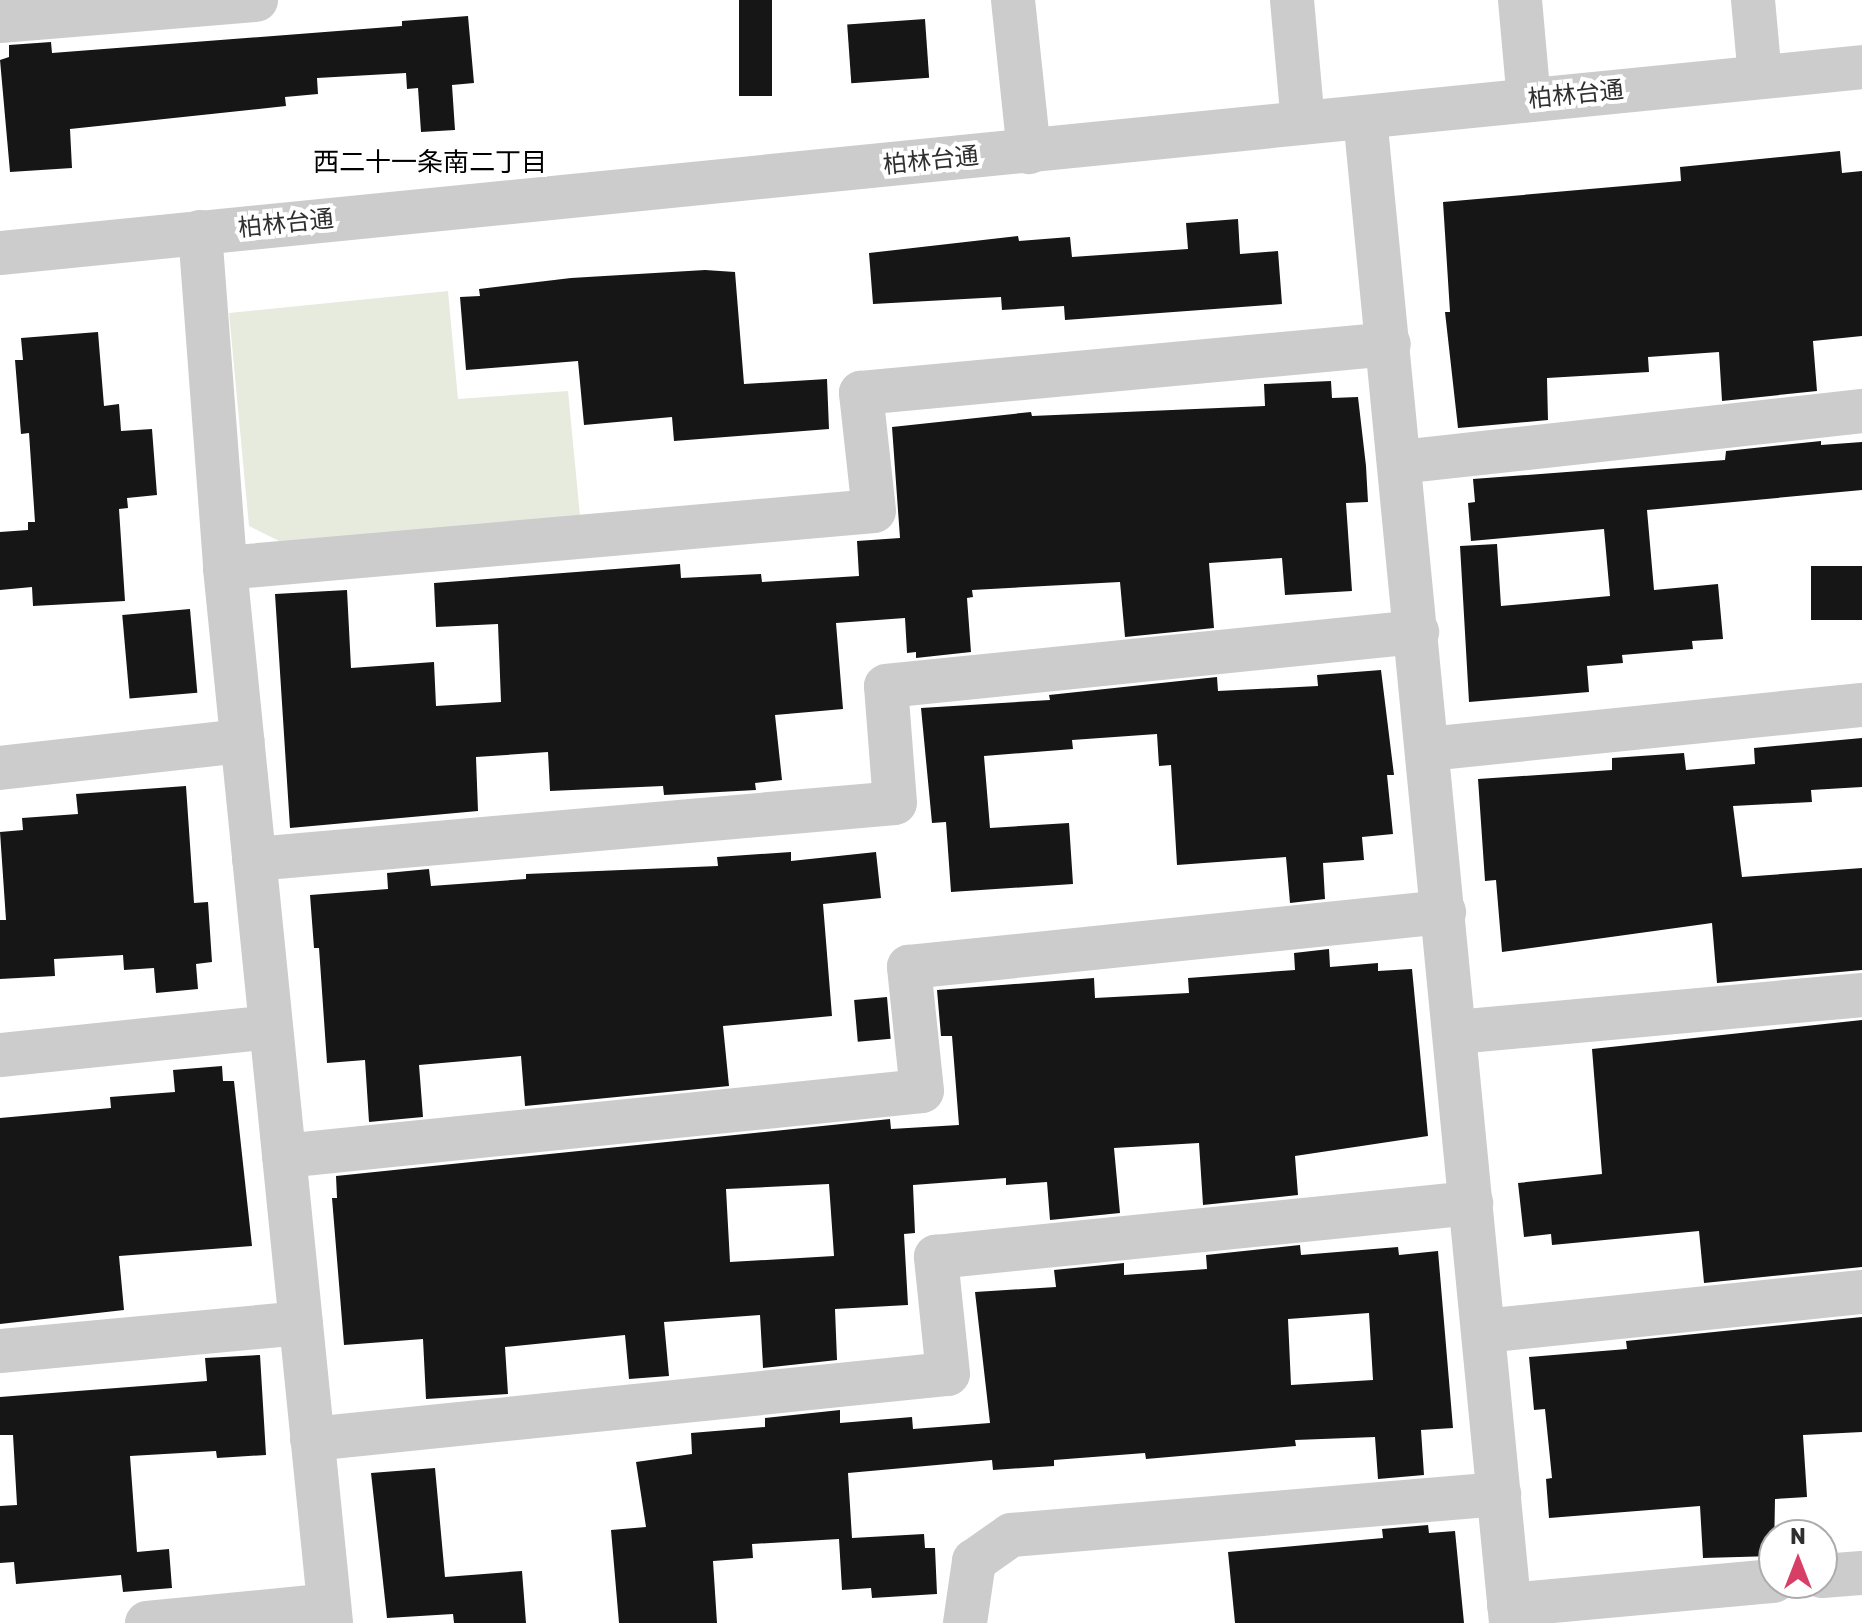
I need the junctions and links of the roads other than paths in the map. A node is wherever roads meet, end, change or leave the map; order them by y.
1 (256, 0) edge
2 (1013, 0) edge
3 (1292, 0) edge
4 (1520, 0) edge
5 (1753, 0) edge
6 (0, 21) edge
7 (1862, 67) edge
8 (1760, 77) junction
9 (1529, 100) junction
10 (1365, 117) junction
11 (1303, 123) junction
12 (1029, 152) junction
13 (200, 232) junction
14 (0, 253) edge
15 (1389, 344) junction
16 (1862, 411) edge
17 (1400, 462) junction
18 (225, 568) junction
19 (1417, 632) junction
20 (1862, 705) edge
21 (242, 741) junction
22 (1428, 749) junction
23 (0, 768) edge
24 (254, 859) junction
25 (1444, 912) junction
26 (1862, 995) edge
27 (271, 1027) junction
28 (1456, 1032) junction
29 (0, 1055) edge
30 (284, 1156) junction
31 (1471, 1203) junction
32 (1862, 1292) edge
33 (301, 1323) junction
34 (1484, 1331) junction
35 (0, 1351) edge
36 (312, 1439) junction
37 (1499, 1494) junction
38 (1862, 1573) edge
39 (1838, 1575) edge
40 (1758, 1583) edge
41 (330, 1614) edge
42 (1510, 1614) edge
43 (147, 1623) edge
44 (965, 1623) edge

1 - 6 street
2 - 12 street
3 - 11 street
4 - 9 street
5 - 8 street
7 - 8 street, 柏林台通
8 - 9 street, 柏林台通
9 - 10 street, 柏林台通
10 - 11 street, 柏林台通
10 - 15 street
11 - 12 street, 柏林台通
12 - 13 street, 柏林台通
13 - 14 street, 柏林台通
13 - 18 street
15 - 17 street
15 - 18 street
16 - 17 street
17 - 19 street
18 - 21 street
19 - 22 street
19 - 24 street
20 - 22 street
21 - 23 street
21 - 24 street
22 - 25 street
24 - 27 street
25 - 28 street
25 - 30 street
26 - 28 street
27 - 29 street
27 - 30 street
28 - 31 street
30 - 33 street
31 - 34 street
31 - 36 street
32 - 34 street
33 - 35 street
33 - 36 street
34 - 37 street
36 - 41 street
37 - 42 street
37 - 44 street
38 - 39 street
40 - 42 street
41 - 43 street

